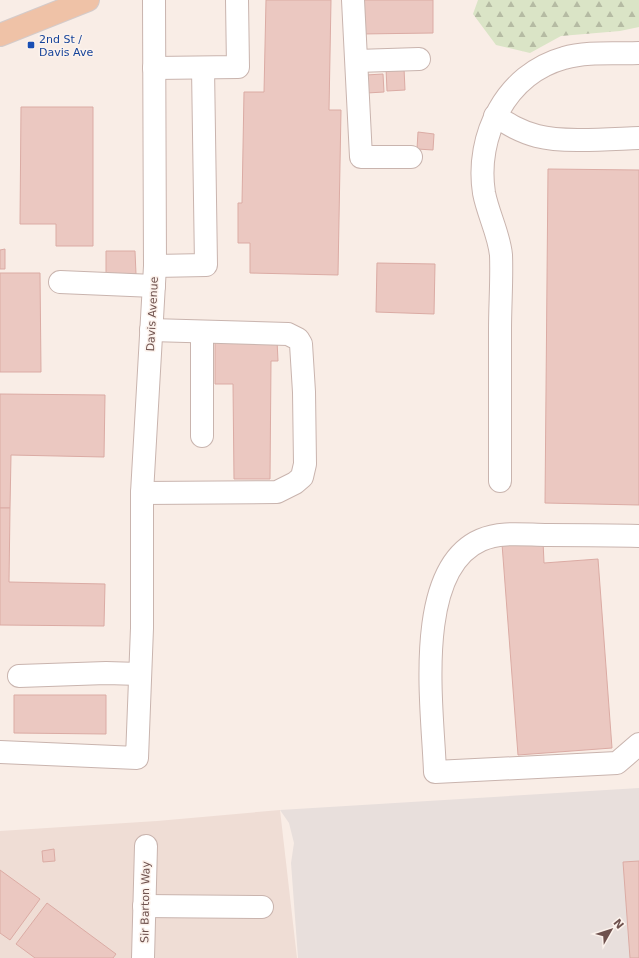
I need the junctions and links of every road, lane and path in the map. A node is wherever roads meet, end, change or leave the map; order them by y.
1 (60, 0) edge
2 (88, 0) edge
3 (154, 0) edge
4 (237, 0) edge
5 (353, 0) edge
6 (34, 22) junction
7 (0, 36) edge
8 (639, 54) edge
9 (419, 59) dead end
10 (357, 61) junction
11 (154, 68) junction
12 (203, 68) junction
13 (495, 116) junction
14 (639, 138) edge
15 (411, 157) dead end
16 (154, 276) junction
17 (60, 282) dead end
18 (151, 330) junction
19 (202, 332) junction
20 (202, 436) dead end
21 (500, 481) dead end
22 (142, 494) junction
23 (639, 536) edge
24 (140, 674) junction
25 (19, 676) dead end
26 (639, 744) edge
27 (0, 752) edge
28 (146, 846) dead end
29 (144, 906) junction
30 (262, 908) dead end
31 (143, 958) edge

1 - 6 main road
2 - 6 main road
3 - 11 street, Davis Avenue
4 - 12 street
5 - 10 street
6 - 7 main road
8 - 13 street
9 - 10 street
10 - 15 street
11 - 12 street
11 - 16 street, Davis Avenue
12 - 16 street
13 - 14 street
13 - 21 street
16 - 17 street
16 - 18 street, Davis Avenue
18 - 19 street
18 - 22 street, Davis Avenue
19 - 20 street
19 - 22 street
22 - 24 street, Davis Avenue
23 - 26 street
24 - 25 street
24 - 27 street, Davis Avenue
28 - 29 street, Sir Barton Way
29 - 30 street
29 - 31 street, Sir Barton Way

